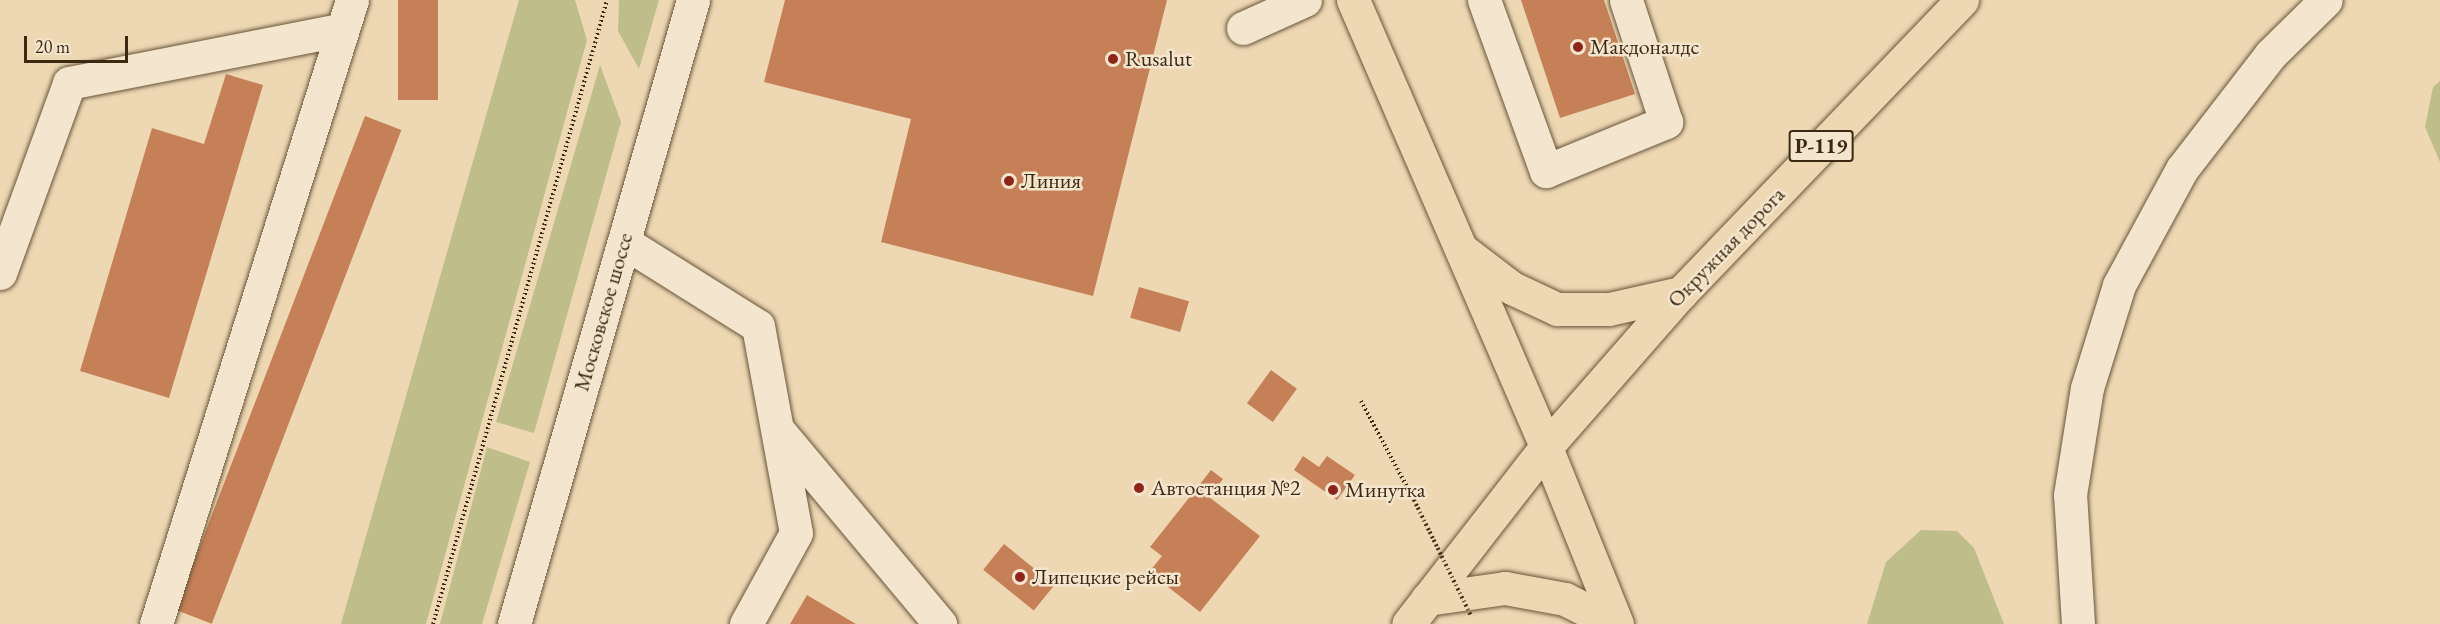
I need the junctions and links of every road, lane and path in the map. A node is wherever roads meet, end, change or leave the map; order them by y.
1 (352, 0) edge
2 (607, 0) edge
3 (693, 0) edge
4 (1305, 0) edge
5 (1353, 0) edge
6 (1484, 0) edge
7 (1508, 0) edge
8 (1626, 0) edge
9 (1962, 0) edge
10 (2326, 0) edge
11 (1243, 28) dead end
12 (340, 30) junction
13 (1567, 163) junction
14 (624, 242) junction
15 (1461, 249) junction
16 (0, 273) edge
17 (1681, 293) junction
18 (1361, 401) dead end
19 (776, 429) junction
20 (1546, 447) junction
21 (1418, 612) edge
22 (1471, 616) dead end
23 (156, 624) edge
24 (433, 624) edge
25 (514, 624) edge
26 (746, 624) edge
27 (940, 624) edge
28 (1615, 624) edge
29 (2078, 624) edge

1 - 12 street
2 - 24 path
3 - 14 street, Московское шоссе
4 - 11 street
5 - 15 main road
6 - 13 street
7 - 13 street
8 - 13 street
9 - 17 main road, Окружная дорога / Р-119
10 - 29 street
12 - 16 street
12 - 23 street
14 - 19 street
14 - 25 street, Московское шоссе
15 - 17 main road
15 - 20 main road
17 - 20 main road, Окружная дорога / Р-119
18 - 22 path, bridge
19 - 26 street
19 - 27 street
20 - 21 main road, Окружная дорога
20 - 28 main road
21 - 28 main road

